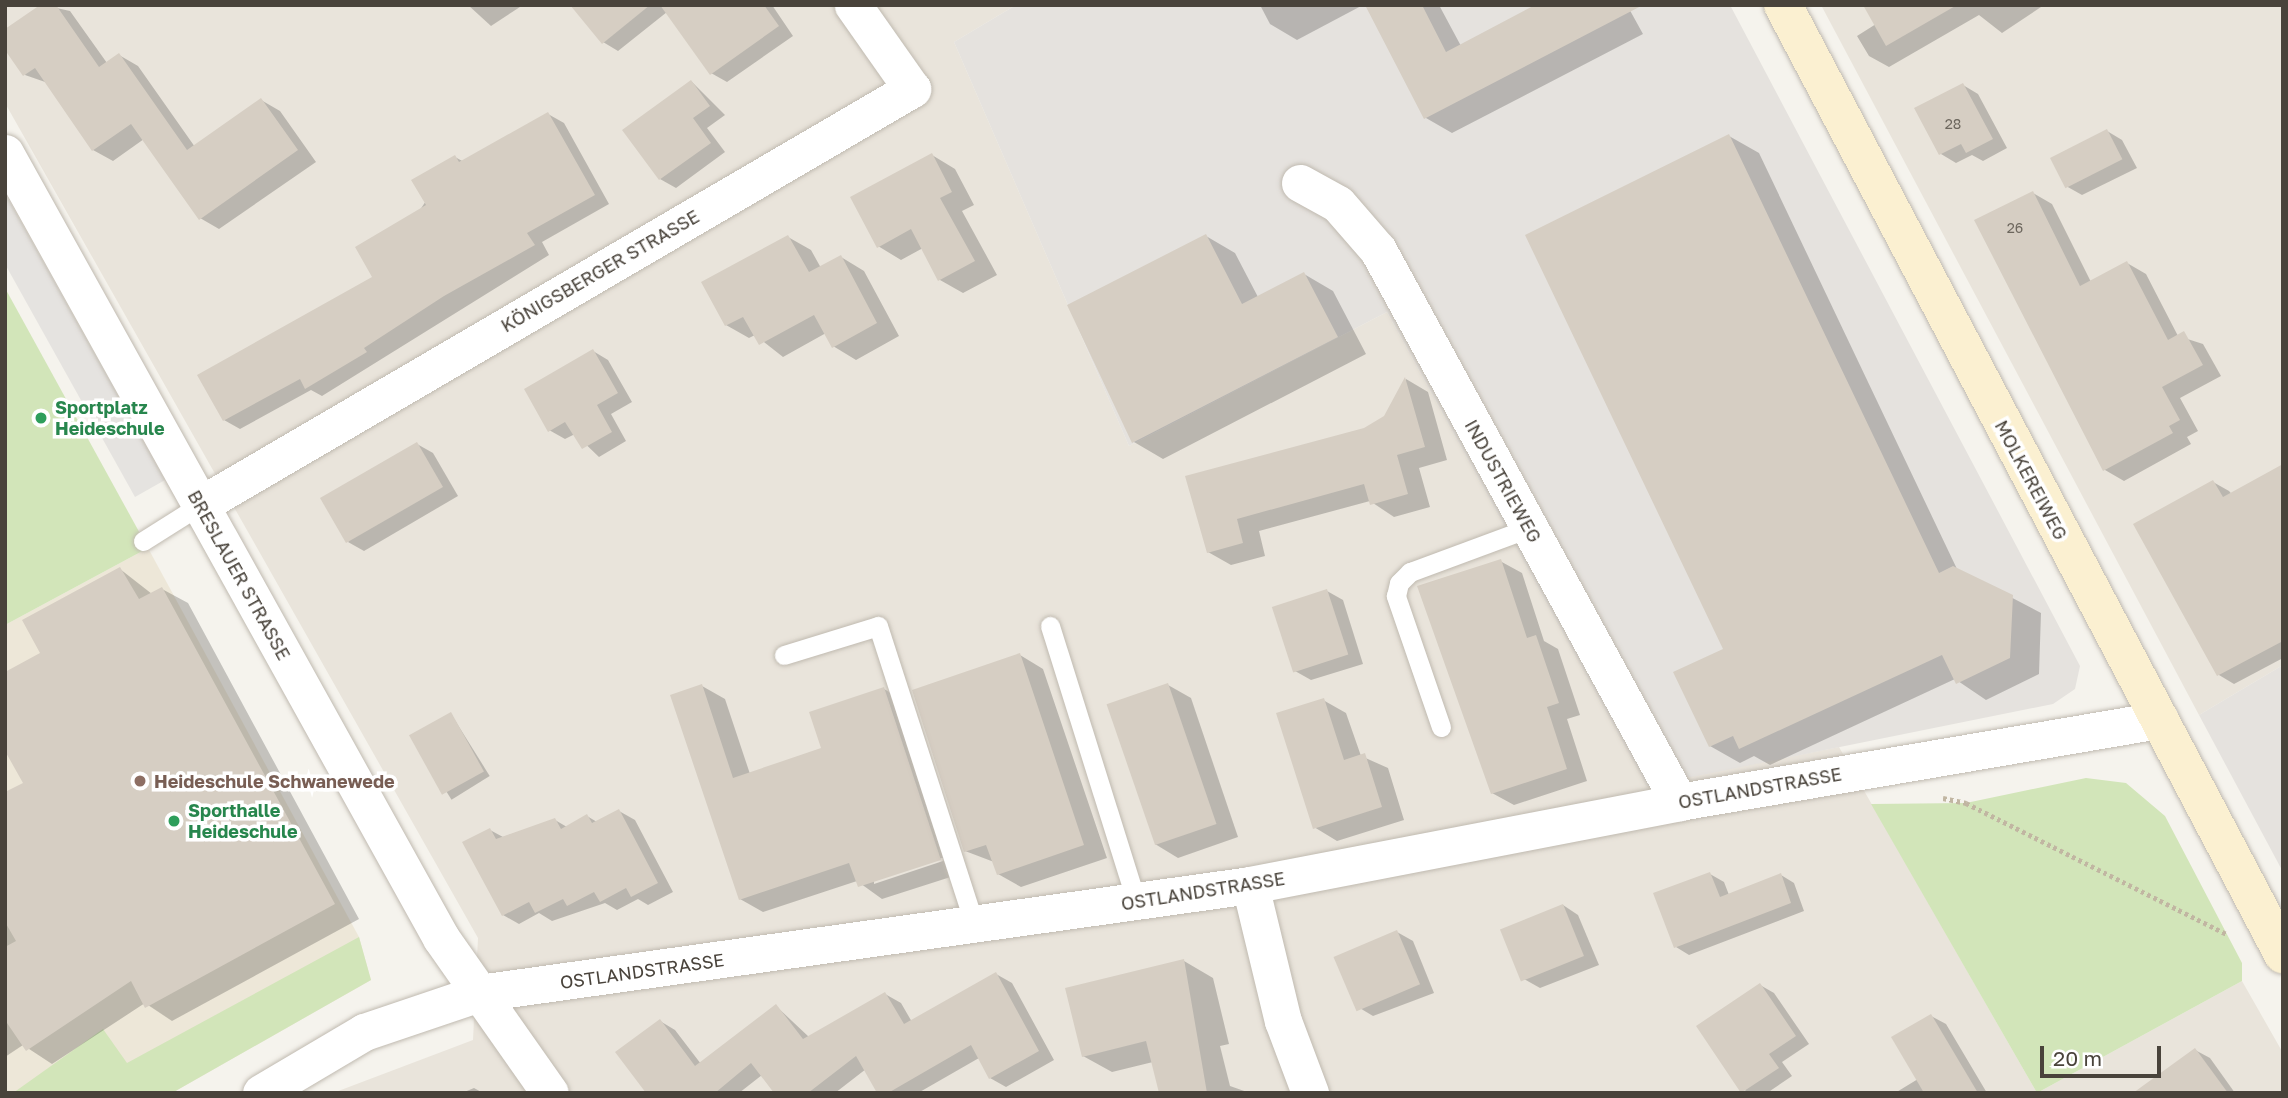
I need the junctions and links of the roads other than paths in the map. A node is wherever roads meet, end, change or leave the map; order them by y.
1 (853, 5) edge
2 (1783, 5) edge
3 (5, 153) edge
4 (1300, 183) dead end
5 (200, 505) junction
6 (1529, 528) junction
7 (143, 541) dead end
8 (1051, 626) dead end
9 (784, 655) dead end
10 (2160, 720) junction
11 (1440, 727) dead end
12 (1679, 802) junction
13 (1250, 885) junction
14 (1136, 901) junction
15 (974, 924) junction
16 (2283, 954) edge
17 (479, 993) junction
18 (261, 1093) edge
19 (551, 1093) edge
20 (1310, 1093) edge

1 - 5 street, KÖNIGSBERGER STRASSE
2 - 10 main road, MOLKEREIWEG
3 - 5 street, BRESLAUER STRASSE
4 - 6 street, INDUSTRIEWEG
5 - 7 lane
5 - 17 street, BRESLAUER STRASSE
6 - 11 lane
6 - 12 street, INDUSTRIEWEG
8 - 14 lane
9 - 15 lane
10 - 12 street, OSTLANDSTRASSE
10 - 16 main road, MOLKEREIWEG
12 - 13 street, OSTLANDSTRASSE
13 - 14 street, OSTLANDSTRASSE
13 - 20 street
14 - 15 street, OSTLANDSTRASSE
15 - 17 street, OSTLANDSTRASSE
17 - 18 street, OSTLANDSTRASSE
17 - 19 street, BRESLAUER STRASSE

